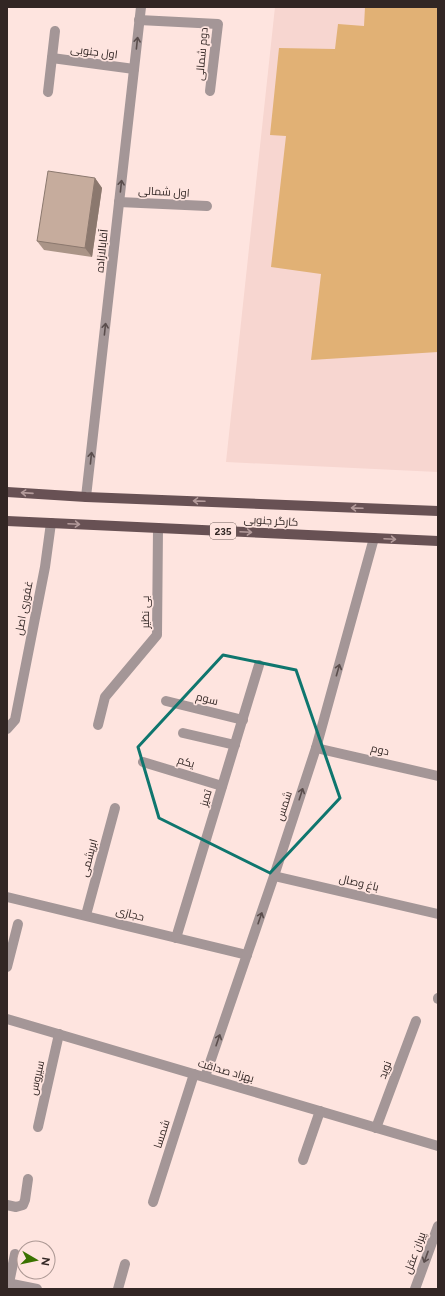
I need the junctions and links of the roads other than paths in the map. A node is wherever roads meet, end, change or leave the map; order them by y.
1 (141, 7) edge
2 (139, 20) junction
3 (55, 31) dead end
4 (52, 58) junction
5 (134, 69) junction
6 (210, 91) dead end
7 (48, 92) dead end
8 (119, 202) junction
9 (207, 206) dead end
10 (7, 492) edge
11 (86, 497) junction
12 (438, 511) edge
13 (7, 521) edge
14 (51, 523) junction
15 (158, 528) junction
16 (374, 538) junction
17 (438, 541) edge
18 (259, 665) dead end
19 (166, 701) dead end
20 (242, 720) junction
21 (98, 725) dead end
22 (7, 729) edge
23 (183, 733) dead end
24 (235, 745) junction
25 (316, 748) junction
26 (143, 762) dead end
27 (438, 776) edge
28 (222, 786) junction
29 (115, 808) dead end
30 (274, 876) junction
31 (7, 897) edge
32 (438, 914) edge
33 (86, 916) junction
34 (18, 924) dead end
35 (176, 938) junction
36 (247, 955) junction
37 (7, 967) edge
38 (7, 1019) edge
39 (416, 1021) dead end
40 (59, 1034) junction
41 (194, 1074) junction
42 (205, 1077) junction
43 (320, 1111) junction
44 (38, 1126) dead end
45 (376, 1128) junction
46 (438, 1146) edge
47 (303, 1160) dead end
48 (28, 1179) dead end
49 (153, 1202) dead end
50 (7, 1205) edge
51 (438, 1226) edge
52 (15, 1254) dead end
53 (125, 1264) dead end
54 (8, 1283) edge
55 (36, 1289) edge
56 (118, 1289) edge
57 (415, 1289) edge

1 - 2 street, آقابالازاده
5 -> 2 street, آقابالازاده
2 - 6 street, دوم شمالی
3 - 4 street
4 - 5 street, اول جنوبی
4 - 7 street
8 -> 5 street, آقابالازاده
8 - 9 street, اول شمالی
11 -> 8 street, آقابالازاده
11 -> 10 main road, کارگر جنوبی
12 -> 11 main road, کارگر جنوبی
13 - 14 main road, کارگر جنوبی / 235
14 -> 15 main road, کارگر جنوبی / 235
14 - 22 street, غفوری اصل
15 -> 16 main road, کارگر جنوبی / 235
15 - 21 street, بی نظیر
16 -> 17 main road, کارگر جنوبی / 235
25 -> 16 street, شمس
18 - 20 street, تمیز
19 - 20 street, سوم
20 - 24 street, تمیز
23 - 24 street
24 - 28 street, تمیز
25 - 27 street, دوم
30 -> 25 street, شمس
26 - 28 street, یکم
28 - 35 street, تمیز
29 - 33 street, ابریشمی
30 - 32 street, باغ وصال
36 -> 30 street, شمس
31 - 33 street, حجازی
33 - 35 street, حجازی
34 - 37 street
35 - 36 street, حجازی
42 -> 36 street, شمس
38 - 40 street, بهزاد صداقت
39 - 45 street, نوید
40 - 41 street, بهزاد صداقت
40 - 44 street, سیروس
41 - 42 street, بهزاد صداقت
41 - 49 street, شمسا
42 - 43 street, بهزاد صداقت
43 - 45 street, بهزاد صداقت
43 - 47 street
45 - 46 street, بهزاد صداقت
48 - 50 street
51 -> 57 street, پیران عقل
52 - 54 street
53 - 56 street
54 - 55 street

